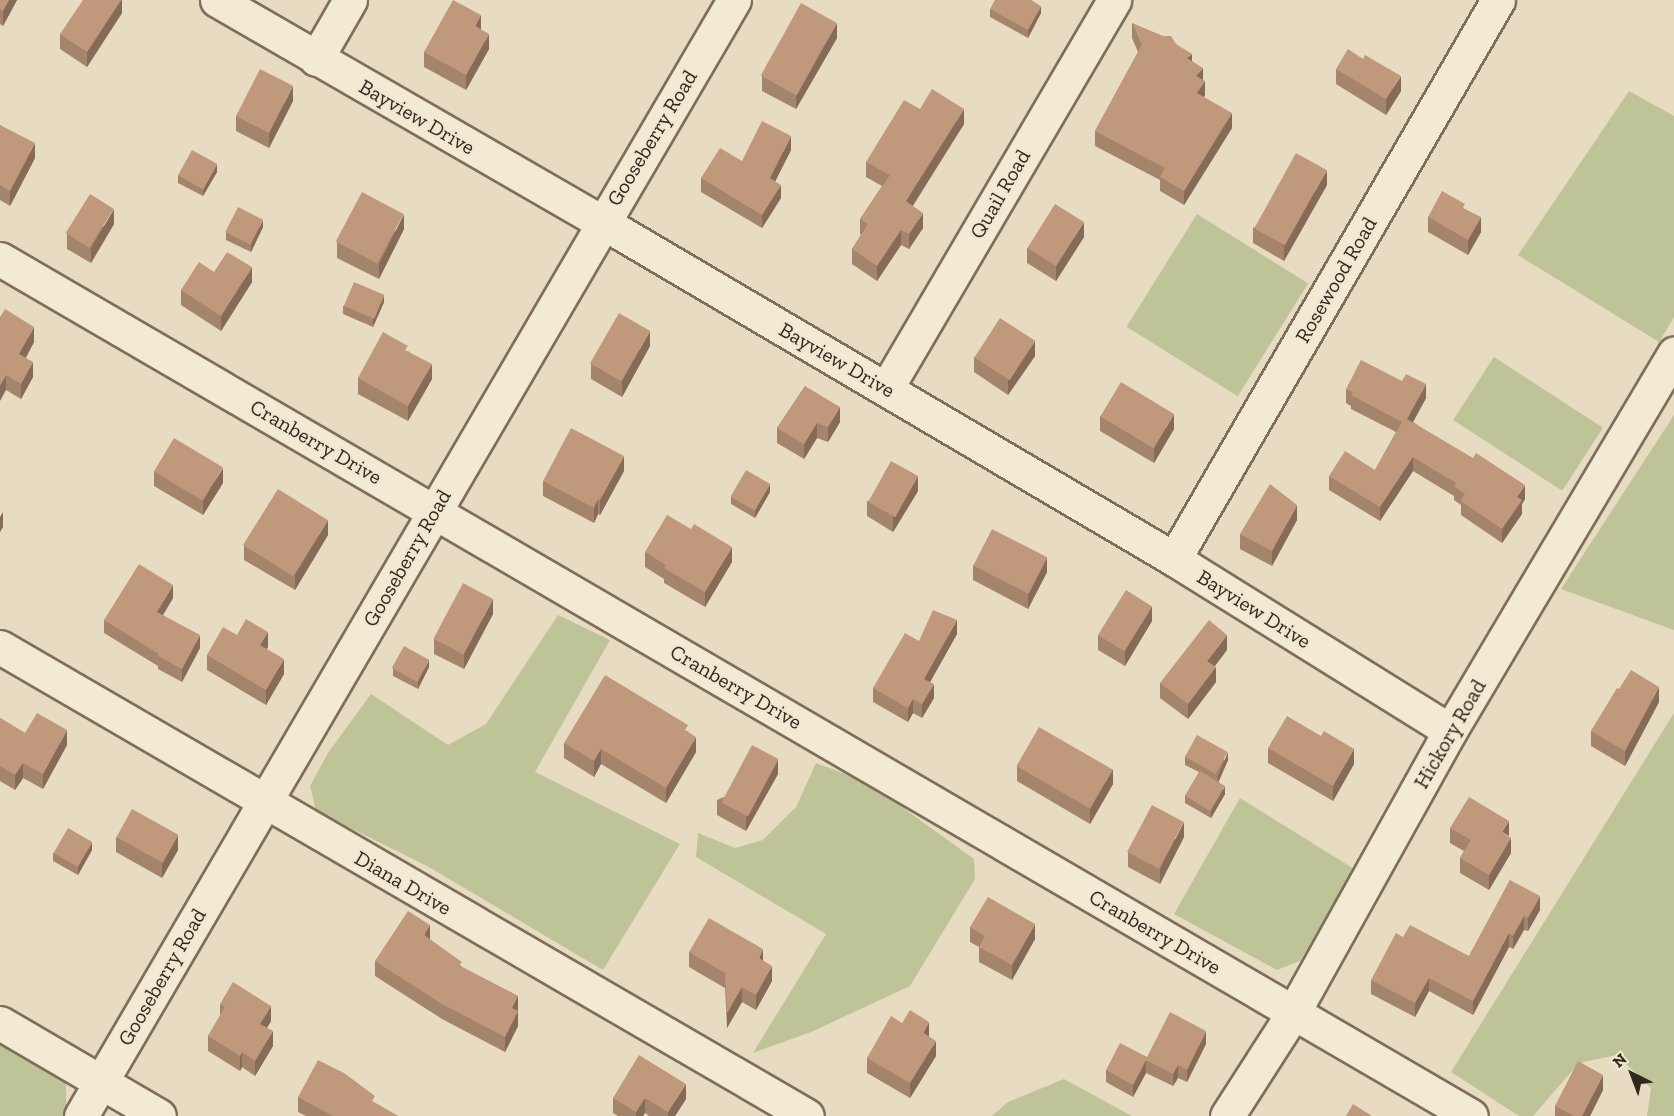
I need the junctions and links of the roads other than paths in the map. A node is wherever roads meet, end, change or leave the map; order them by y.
1 (217, 0) edge
2 (350, 0) edge
3 (734, 0) edge
4 (1114, 0) edge
5 (1498, 0) edge
6 (316, 59) junction
7 (602, 222) junction
8 (0, 259) edge
9 (1674, 353) edge
10 (885, 389) junction
11 (435, 510) junction
12 (1174, 559) junction
13 (0, 647) edge
14 (1450, 731) junction
15 (263, 802) junction
16 (1293, 1013) junction
17 (0, 1023) edge
18 (102, 1082) junction
19 (81, 1116) edge
20 (159, 1116) edge
21 (807, 1116) edge
22 (1227, 1116) edge
23 (1471, 1116) edge

1 - 6 street, Bayview Drive
2 - 6 street
3 - 7 street, Gooseberry Road
4 - 10 street, Quail Road
5 - 12 street, Rosewood Road
6 - 7 street, Bayview Drive
7 - 10 street, Bayview Drive
7 - 11 street, Gooseberry Road
8 - 11 street, Cranberry Drive
9 - 14 street, Hickory Road
10 - 12 street, Bayview Drive
11 - 15 street, Gooseberry Road
11 - 16 street, Cranberry Drive
12 - 14 street, Bayview Drive
13 - 15 street, Diana Drive
14 - 16 street, Hickory Road
15 - 18 street, Gooseberry Road
15 - 21 street, Diana Drive
16 - 22 street, Hickory Road
16 - 23 street, Cranberry Drive
17 - 18 street
18 - 19 street, Gooseberry Road
18 - 20 street

